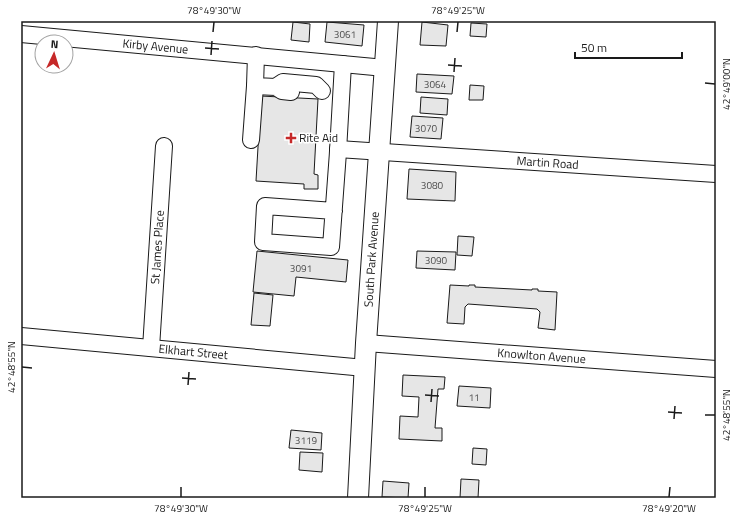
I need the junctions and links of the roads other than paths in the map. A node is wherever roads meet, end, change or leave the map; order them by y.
1 (388, 21) edge
2 (21, 34) edge
3 (256, 55) junction
4 (344, 64) junction
5 (385, 68) junction
6 (254, 86) junction
7 (276, 87) junction
8 (322, 91) junction
9 (342, 92) junction
10 (251, 140) dead end
11 (164, 146) dead end
12 (338, 149) junction
13 (379, 152) junction
14 (716, 174) edge
15 (334, 211) junction
16 (21, 336) edge
17 (366, 343) junction
18 (151, 348) junction
19 (365, 368) junction
20 (716, 369) edge
21 (358, 498) edge

1 - 5 main road, South Park Avenue
2 - 3 street, Kirby Avenue
3 - 4 street, Kirby Avenue
3 - 6 street
4 - 5 street, Kirby Avenue
4 - 9 street
5 - 13 main road, South Park Avenue
6 - 7 street
6 - 10 street
7 - 8 street
7 - 8 street
8 - 9 street
9 - 12 street
11 - 18 street, St James Place
12 - 13 street, Martin Road
12 - 15 street
13 - 14 street, Martin Road
13 - 17 main road, South Park Avenue
15 - 15 street
16 - 18 street, Elkhart Street
17 - 19 main road, South Park Avenue
17 - 20 street, Knowlton Avenue
18 - 19 street, Elkhart Street
19 - 21 main road, South Park Avenue

